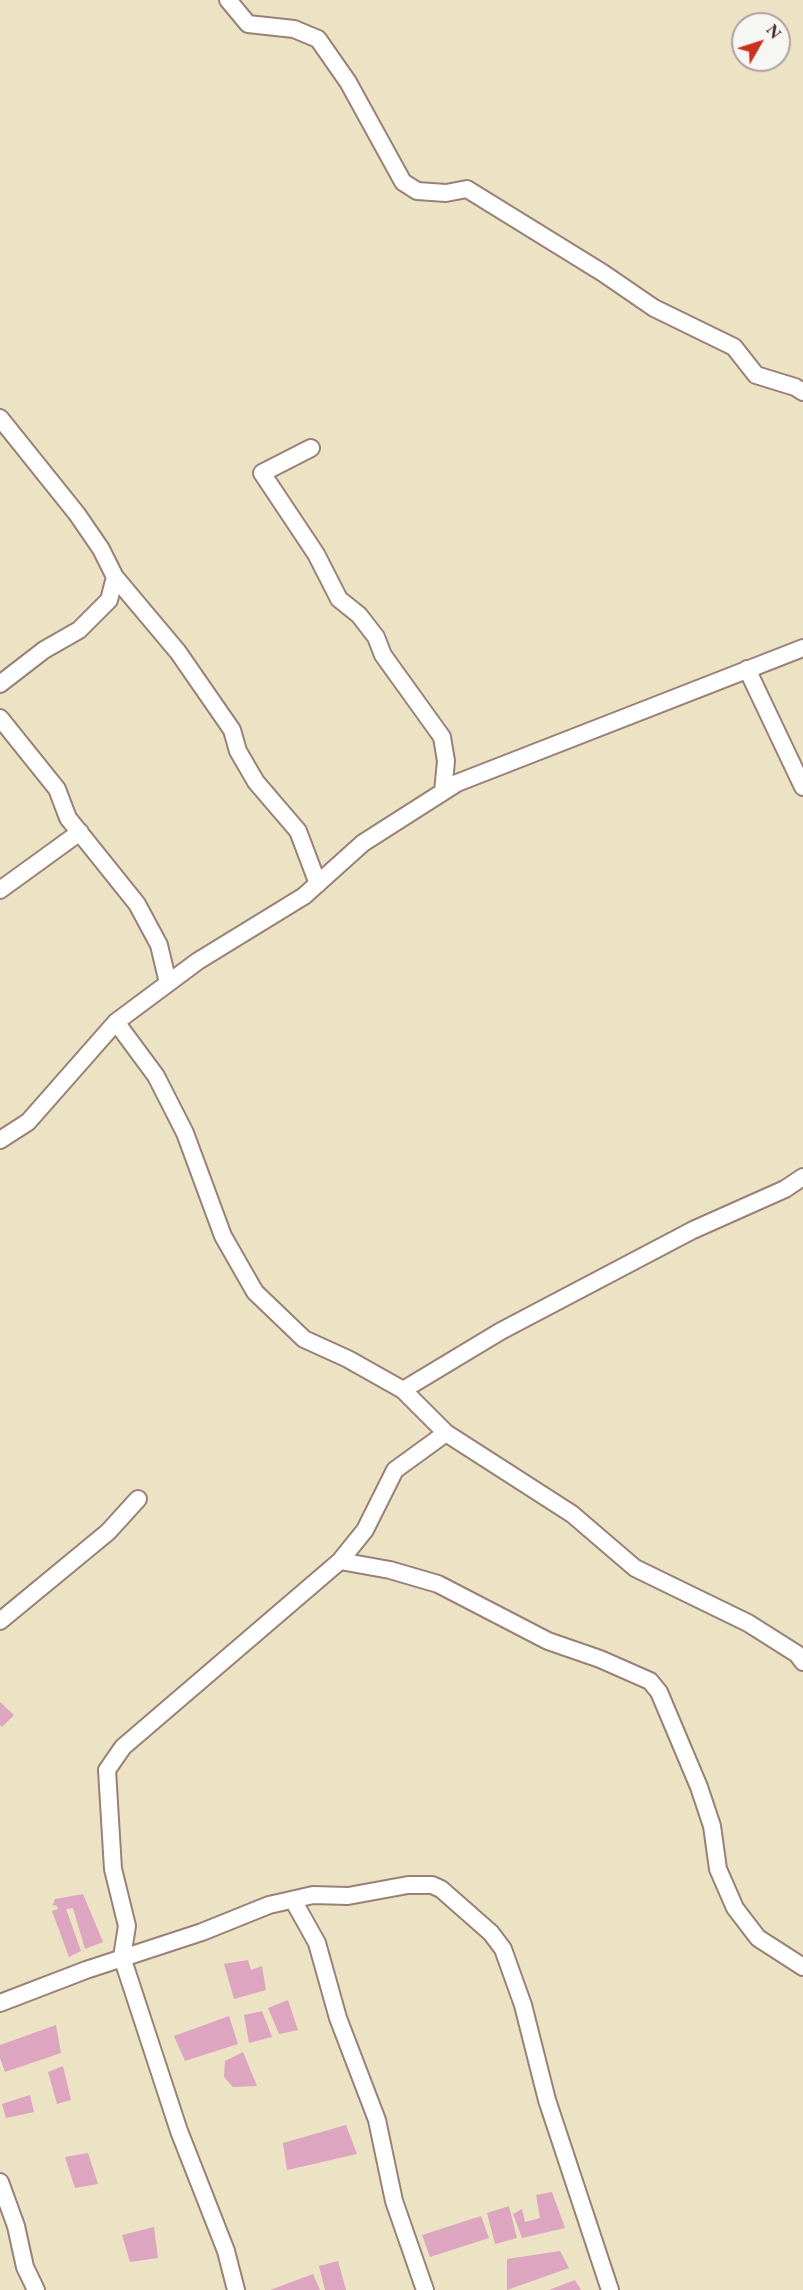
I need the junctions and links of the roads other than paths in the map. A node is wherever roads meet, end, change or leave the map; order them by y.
1 (228, 0) edge
2 (803, 392) edge
3 (0, 418) edge
4 (311, 448) dead end
5 (115, 577) junction
6 (803, 648) edge
7 (747, 669) junction
8 (0, 684) edge
9 (0, 718) edge
10 (803, 788) edge
11 (443, 792) junction
12 (80, 832) junction
13 (318, 884) junction
14 (0, 890) edge
15 (168, 983) junction
16 (116, 1022) junction
17 (0, 1140) edge
18 (803, 1177) edge
19 (403, 1390) junction
20 (446, 1433) junction
21 (138, 1499) dead end
22 (340, 1561) junction
23 (0, 1621) edge
24 (803, 1662) edge
25 (293, 1900) junction
26 (122, 1957) junction
27 (803, 1967) edge
28 (0, 2003) edge
29 (0, 2182) edge
30 (36, 2290) edge
31 (236, 2290) edge
32 (426, 2290) edge
33 (610, 2290) edge

1 - 2 street
3 - 5 street
4 - 11 street
5 - 8 street
5 - 13 street
6 - 7 street
7 - 10 street
7 - 11 street
9 - 12 street
11 - 13 street
12 - 14 street
12 - 15 street
13 - 15 street
15 - 16 street
16 - 17 street
16 - 19 street
18 - 19 street
19 - 20 street
20 - 22 street
20 - 24 street
21 - 23 street
22 - 26 street
22 - 27 street
25 - 26 street
25 - 32 street
25 - 33 street
26 - 28 street
26 - 31 street
29 - 30 street

